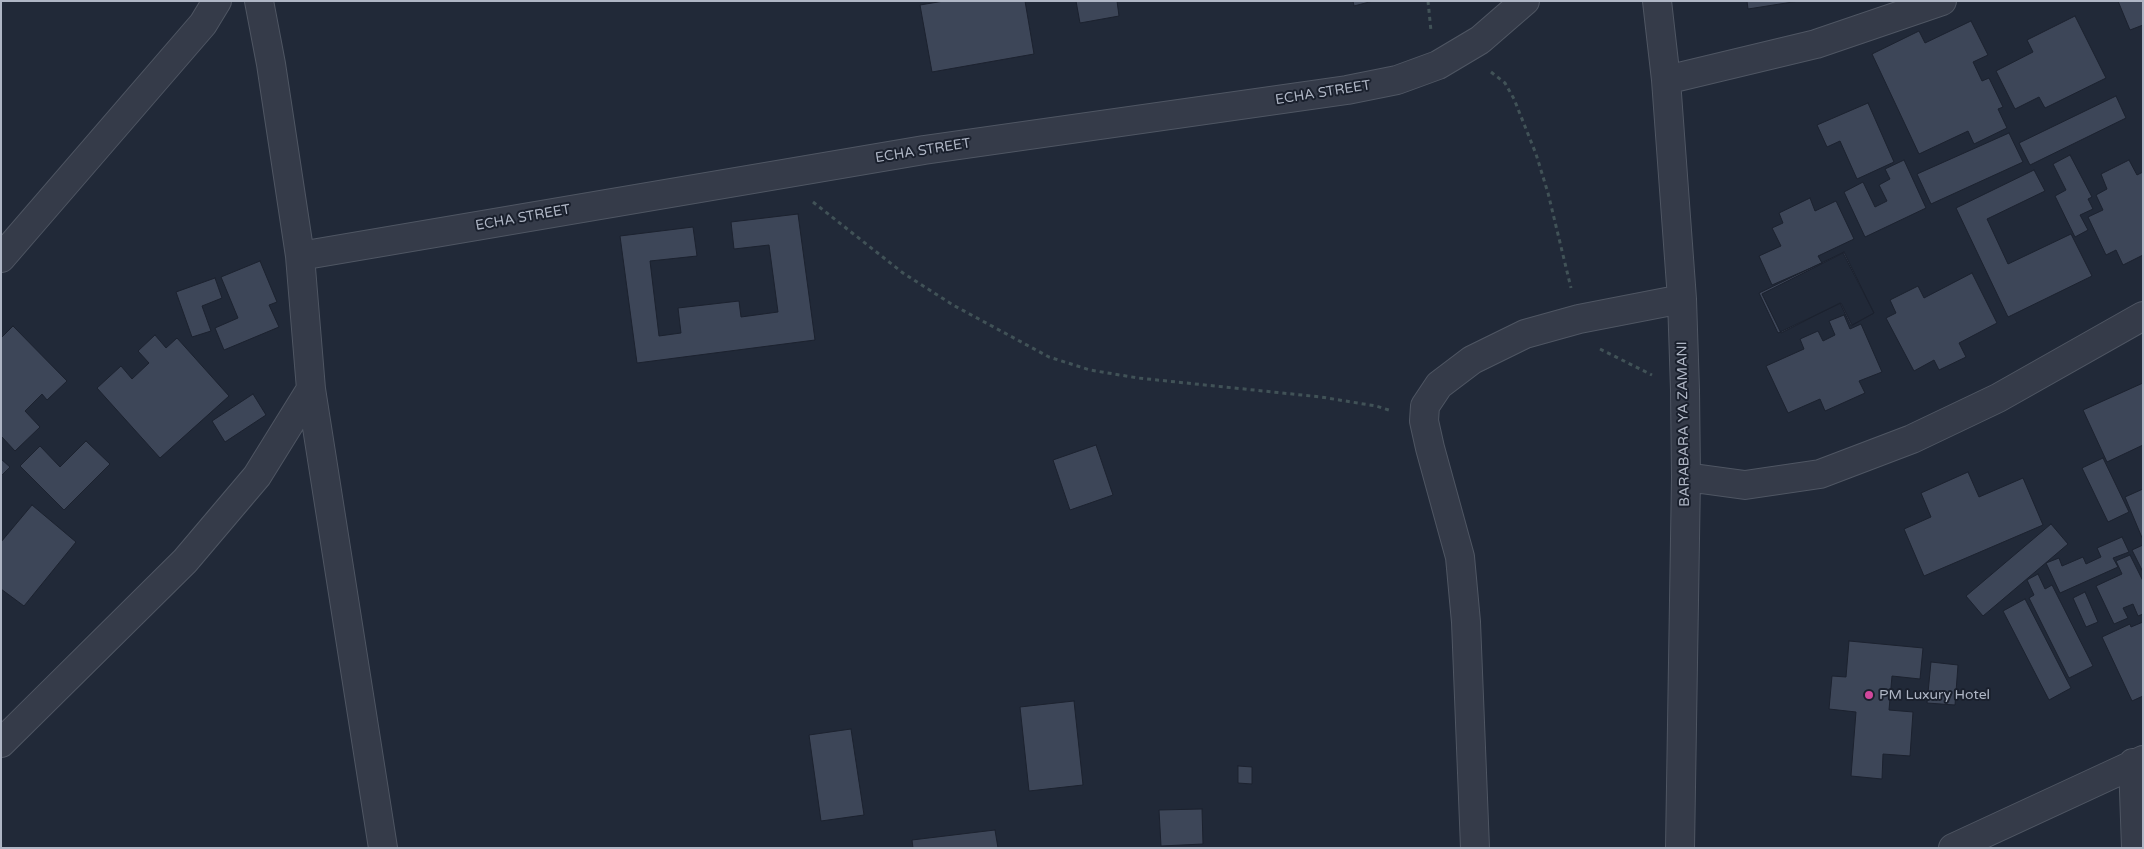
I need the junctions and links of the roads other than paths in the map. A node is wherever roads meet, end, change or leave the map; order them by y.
1 (217, 1) edge
2 (259, 1) edge
3 (1524, 1) edge
4 (1657, 1) edge
5 (1942, 1) edge
6 (1666, 80) junction
7 (300, 256) junction
8 (1, 258) edge
9 (1682, 299) junction
10 (2143, 316) edge
11 (311, 389) junction
12 (1686, 477) junction
13 (1, 743) edge
14 (2138, 762) edge
15 (383, 848) edge
16 (1475, 848) edge
17 (1680, 848) edge
18 (1953, 848) edge
19 (2136, 848) edge

1 - 8 street
2 - 7 street
3 - 7 street, ECHA STREET
4 - 6 street, BARABARA YA ZAMANI
5 - 6 street
6 - 9 street, BARABARA YA ZAMANI
7 - 11 street
9 - 12 street, BARABARA YA ZAMANI
9 - 16 street
10 - 12 street
11 - 13 street
11 - 15 street
12 - 17 street, BARABARA YA ZAMANI
14 - 18 street
14 - 19 street

